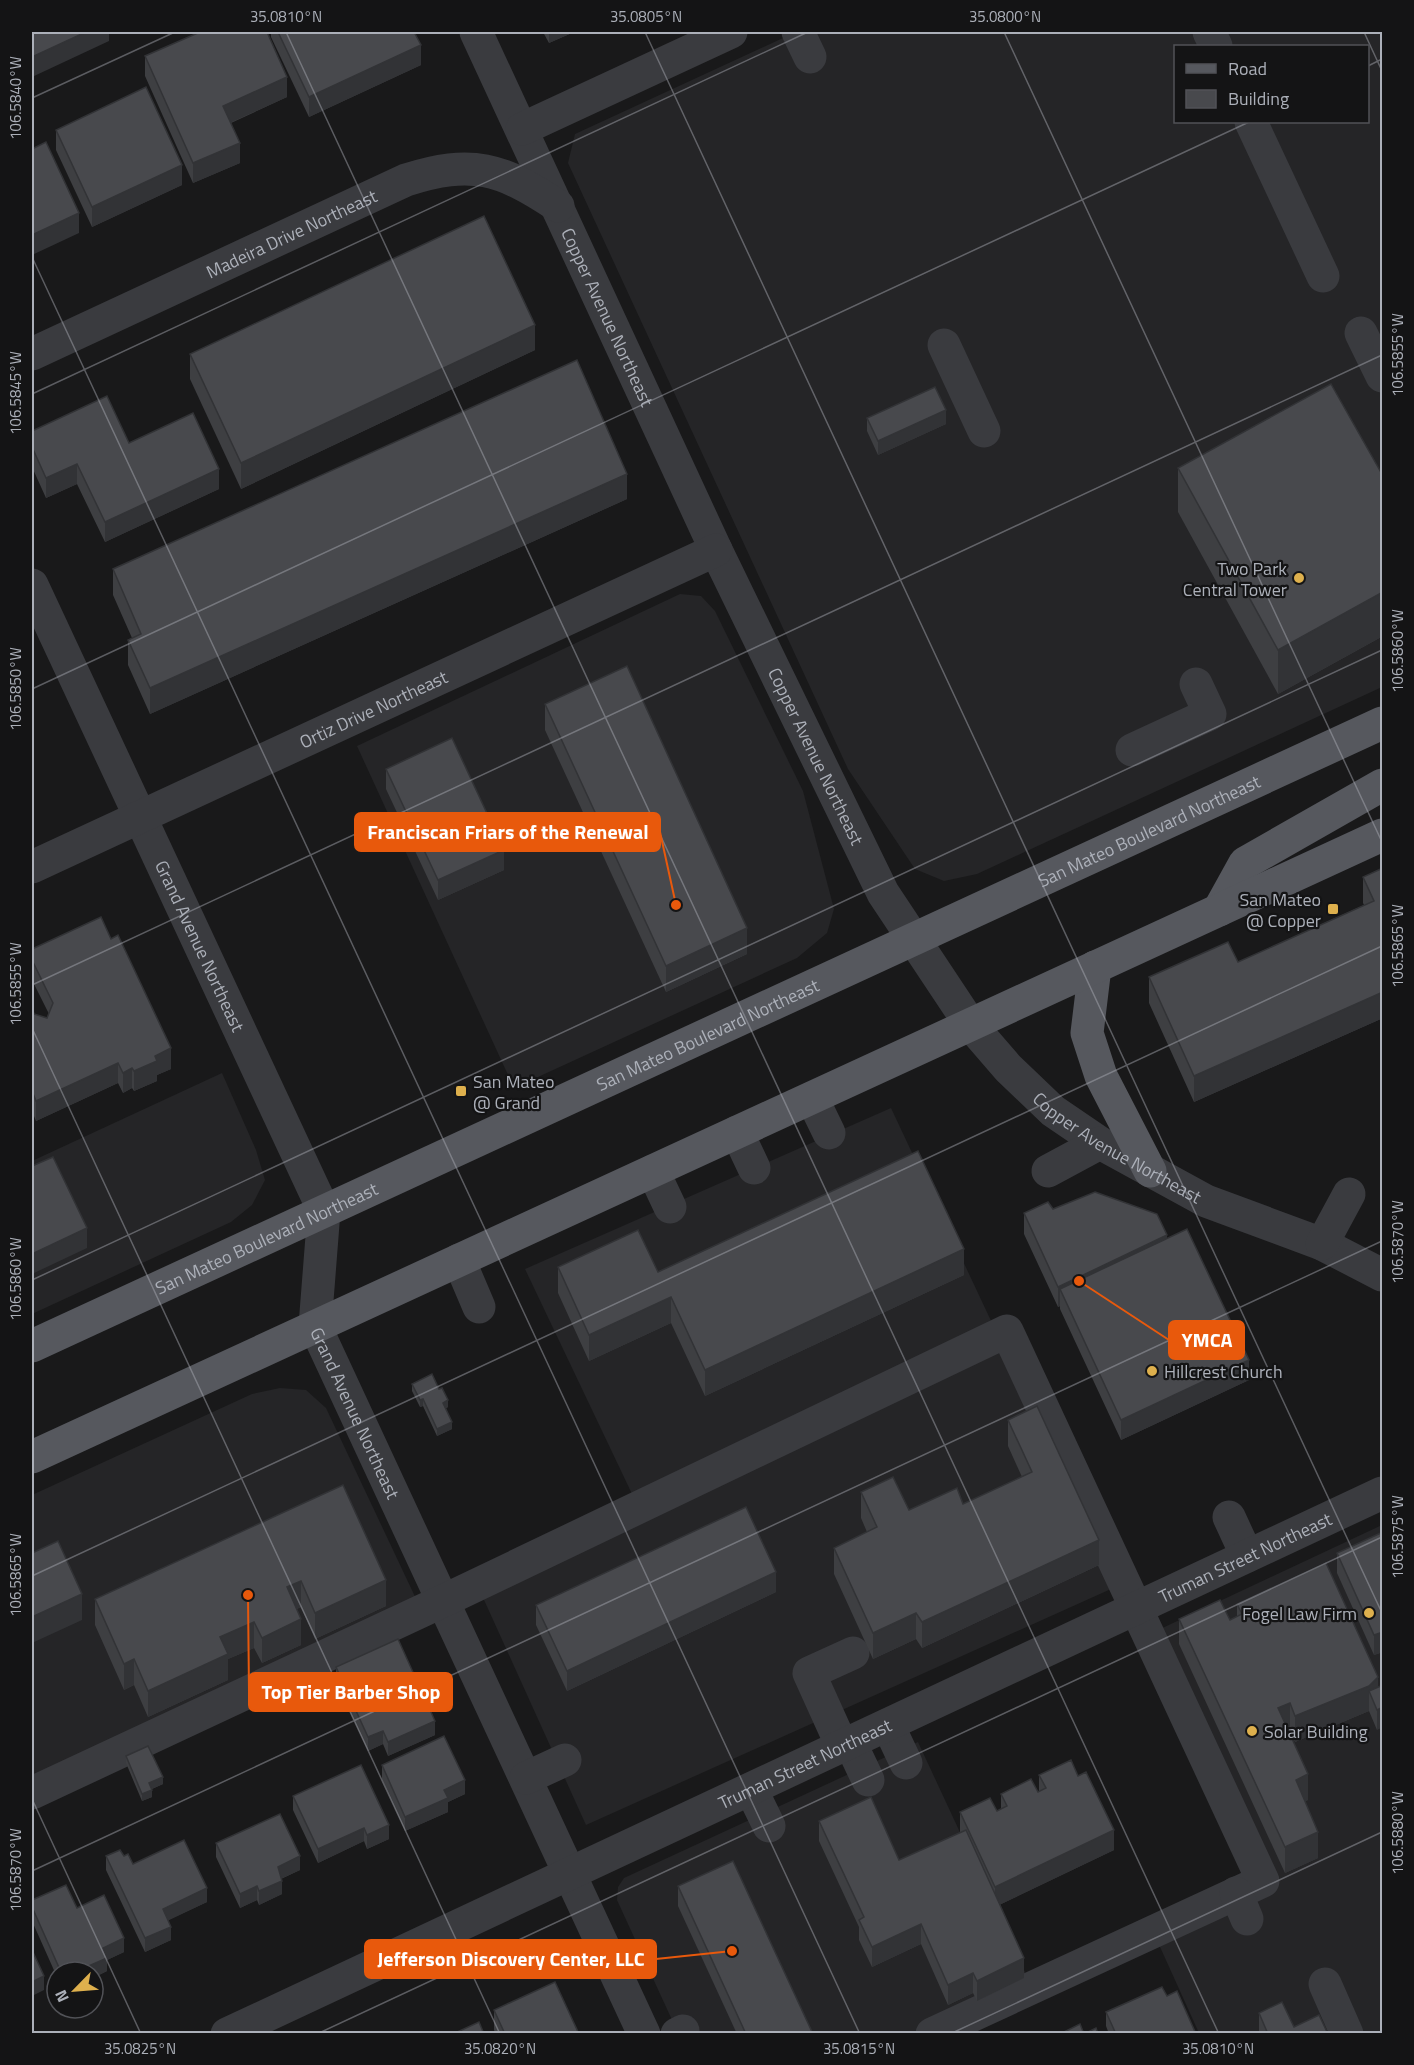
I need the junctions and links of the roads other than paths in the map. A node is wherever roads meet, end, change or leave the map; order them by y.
1 (476, 32) edge
2 (731, 32) edge
3 (1251, 123) edge
4 (522, 129) junction
5 (558, 206) junction
6 (1323, 276) dead end
7 (1361, 333) dead end
8 (944, 345) dead end
9 (32, 354) edge
10 (1383, 376) edge
11 (984, 431) dead end
12 (716, 550) junction
13 (32, 585) edge
14 (1196, 684) dead end
15 (1383, 723) edge
16 (1132, 750) dead end
17 (1383, 785) edge
18 (139, 817) junction
19 (1383, 835) edge
20 (32, 867) edge
21 (1219, 910) junction
22 (913, 938) junction
23 (1095, 967) junction
24 (970, 1024) junction
25 (812, 1098) junction
26 (737, 1132) junction
27 (829, 1133) dead end
28 (1100, 1143) junction
29 (754, 1168) dead end
30 (653, 1171) junction
31 (1048, 1171) dead end
32 (1150, 1171) junction
33 (1349, 1194) dead end
34 (670, 1207) dead end
35 (324, 1211) junction
36 (1322, 1244) junction
37 (459, 1260) junction
38 (1383, 1275) edge
39 (479, 1307) dead end
40 (315, 1326) junction
41 (32, 1346) edge
42 (32, 1457) edge
43 (1383, 1493) edge
44 (1229, 1517) dead end
45 (1247, 1556) junction
46 (443, 1601) junction
47 (1137, 1608) junction
48 (853, 1653) dead end
49 (888, 1725) junction
50 (846, 1744) junction
51 (564, 1760) dead end
52 (906, 1763) dead end
53 (526, 1778) junction
54 (868, 1780) dead end
55 (751, 1789) junction
56 (32, 1793) edge
57 (769, 1826) dead end
58 (570, 1874) junction
59 (1325, 1984) dead end
60 (227, 2034) edge
61 (644, 2034) edge
62 (932, 2034) edge
63 (1347, 2034) edge

1 - 4 street, Copper Avenue Northeast
2 - 4 street
3 - 6 street
4 - 5 street, Copper Avenue Northeast
5 - 9 street, Madeira Drive Northeast
5 - 12 street, Copper Avenue Northeast
7 - 10 street
8 - 11 street
12 - 18 street, Ortiz Drive Northeast
12 - 22 street, Copper Avenue Northeast
13 - 18 street, Grand Avenue Northeast
14 - 16 street
15 - 22 main road, San Mateo Boulevard Northeast
17 - 21 main road
18 - 20 street, Ortiz Drive Northeast
18 - 35 street, Grand Avenue Northeast
19 - 21 main road
21 - 23 main road
22 - 24 street, Copper Avenue Northeast
22 - 35 main road, San Mateo Boulevard Northeast
23 - 24 main road
23 - 32 main road
24 - 25 main road
24 - 28 street, Copper Avenue Northeast
25 - 26 main road
25 - 27 street
26 - 29 street
26 - 30 main road
28 - 31 street
28 - 32 street, Copper Avenue Northeast
30 - 34 street
30 - 37 main road
32 - 36 street, Copper Avenue Northeast
33 - 36 street
35 - 40 street, Grand Avenue Northeast
35 - 41 main road, San Mateo Boulevard Northeast
36 - 38 street, Copper Avenue Northeast
37 - 39 street
37 - 40 main road
40 - 42 main road
40 - 46 street, Grand Avenue Northeast
43 - 45 street, Truman Street Northeast
44 - 45 street
45 - 47 street, Truman Street Northeast
46 - 47 street
46 - 53 street, Grand Avenue Northeast
46 - 56 street
47 - 49 street, Truman Street Northeast
47 - 62 street
48 - 50 street
49 - 50 street, Truman Street Northeast
49 - 52 street
50 - 54 street
50 - 55 street, Truman Street Northeast
51 - 53 street
53 - 58 street, Grand Avenue Northeast
55 - 57 street
55 - 58 street, Truman Street Northeast
58 - 60 street, Truman Street Northeast
58 - 61 street, Grand Avenue Northeast
59 - 63 street

